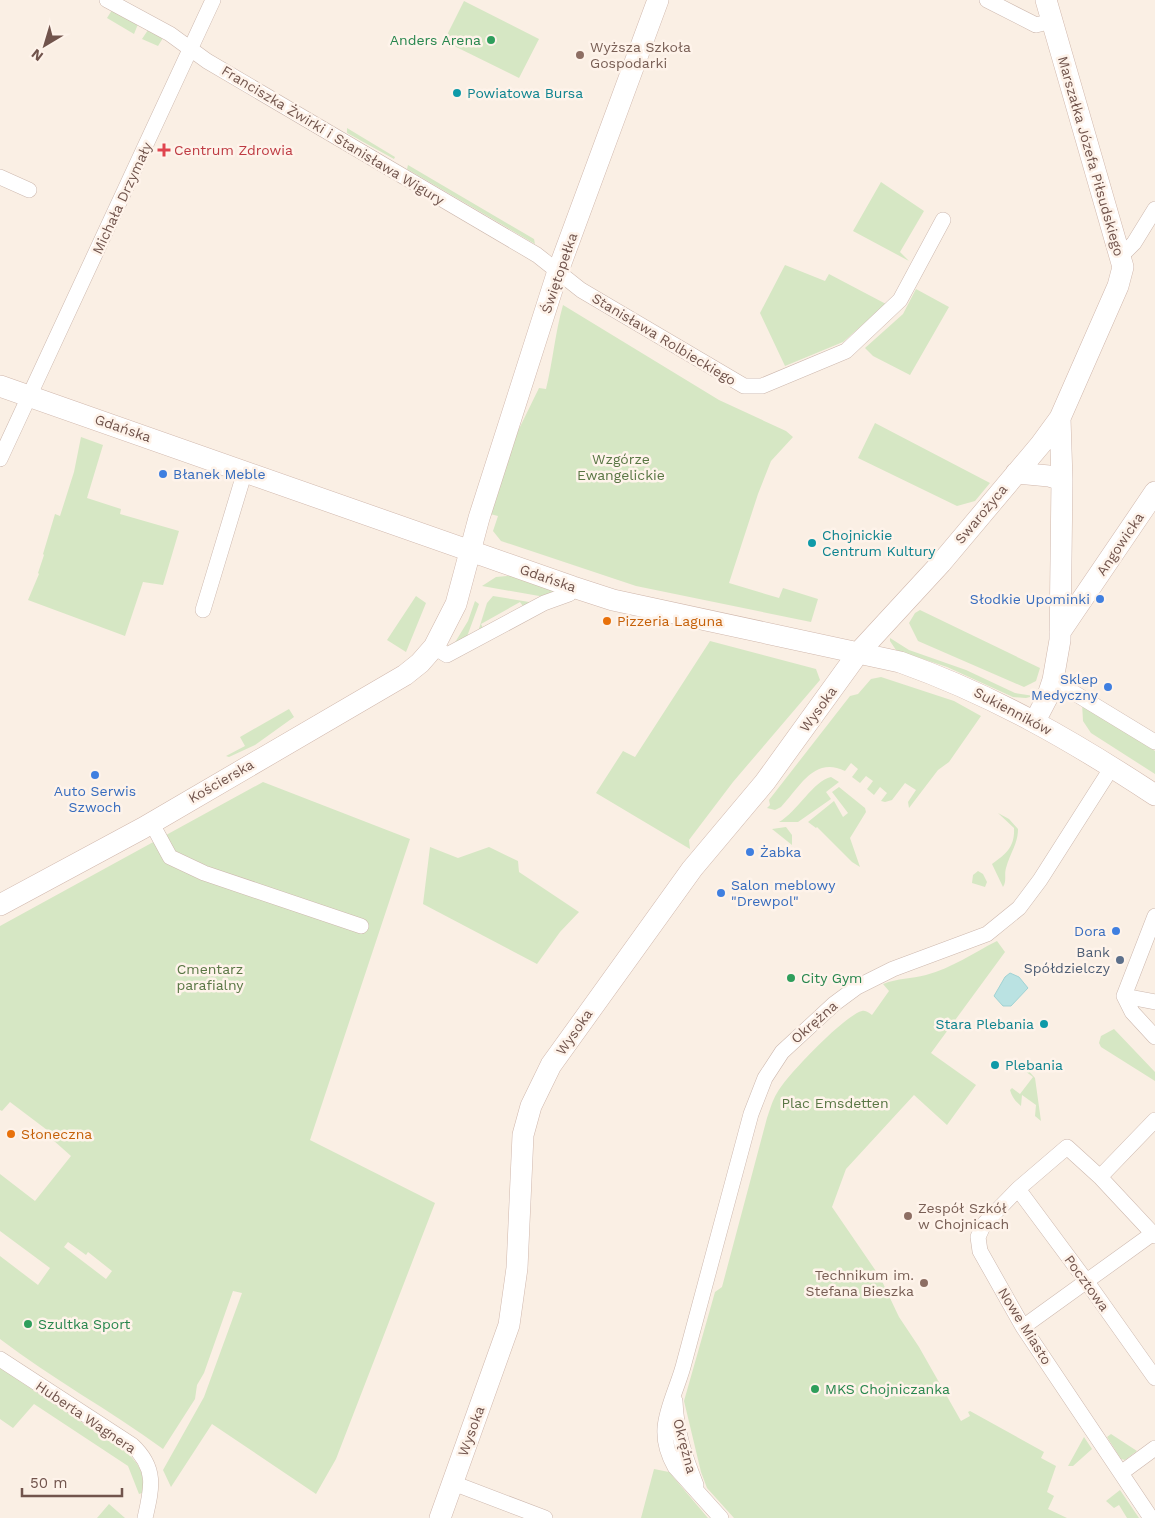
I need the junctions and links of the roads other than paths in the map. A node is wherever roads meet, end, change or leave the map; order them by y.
1 (107, 0) edge
2 (213, 0) edge
3 (658, 0) edge
4 (988, 0) edge
5 (1046, 0) edge
6 (1052, 21) junction
7 (190, 50) junction
8 (0, 177) edge
9 (29, 190) dead end
10 (1155, 209) edge
11 (943, 220) dead end
12 (1121, 256) junction
13 (558, 271) junction
14 (0, 386) edge
15 (29, 396) junction
16 (1060, 418) junction
17 (0, 459) edge
18 (245, 471) junction
19 (1016, 473) junction
20 (1062, 480) junction
21 (1155, 492) edge
22 (470, 551) junction
23 (573, 587) junction
24 (1062, 594) junction
25 (1084, 596) junction
26 (203, 610) dead end
27 (1060, 632) junction
28 (434, 647) junction
29 (859, 652) junction
30 (1054, 680) junction
31 (1035, 721) junction
32 (1155, 742) edge
33 (1112, 767) junction
34 (1155, 795) edge
35 (151, 822) junction
36 (0, 905) edge
37 (1155, 916) edge
38 (361, 926) dead end
39 (1124, 996) junction
40 (1155, 1002) edge
41 (1155, 1037) edge
42 (1155, 1120) edge
43 (1100, 1177) junction
44 (1018, 1190) junction
45 (1154, 1235) edge
46 (1087, 1282) junction
47 (1023, 1327) junction
48 (0, 1359) edge
49 (1155, 1378) edge
50 (1155, 1448) edge
51 (1121, 1473) junction
52 (453, 1483) junction
53 (145, 1518) edge
54 (440, 1518) edge
55 (545, 1518) edge
56 (721, 1518) edge
57 (1151, 1518) edge

1 - 7 street, Franciszka Żwirki i Stanisława Wigury
2 - 7 street, Michała Drzymały
3 - 13 street, Świętopełka
4 - 6 street
5 - 6 street, Marszałka Józefa Piłsudskiego
6 - 12 street, Marszałka Józefa Piłsudskiego
7 - 13 street, Franciszka Żwirki i Stanisława Wigury
7 - 15 street, Michała Drzymały
8 - 9 street
10 - 12 street
11 - 13 street, Stanisława Rolbieckiego
12 - 16 street, Marszałka Józefa Piłsudskiego
13 - 22 street, Świętopełka
14 - 15 street, Gdańska
15 - 17 street, Michała Drzymały
15 - 18 street, Gdańska
16 - 19 street, Swarożyca
16 - 20 street, Marszałka Józefa Piłsudskiego
18 - 22 street, Gdańska
18 - 26 street
19 - 20 street
19 - 29 street, Swarożyca
20 - 24 street, Marszałka Józefa Piłsudskiego
21 - 25 street, Angowicka
22 - 23 street, Gdańska
22 - 28 street, Kościerska
23 - 28 street
23 - 29 street, Gdańska
24 - 25 street
24 - 27 street, Marszałka Józefa Piłsudskiego
25 - 27 street, Angowicka
27 - 30 street, Marszałka Józefa Piłsudskiego
28 - 35 street, Kościerska
29 - 31 street, Sukienników
29 - 52 street, Wysoka
30 - 31 street, Marszałka Józefa Piłsudskiego
30 - 32 street
31 - 33 street, Sukienników
33 - 34 street, Sukienników
33 - 56 street, Okrężna
35 - 36 street, Kościerska
35 - 38 street
37 - 39 street
39 - 40 street
39 - 41 street
42 - 43 street
43 - 44 street, Nowe Miasto
43 - 45 street
44 - 46 street, Pocztowa
44 - 47 street, Nowe Miasto
45 - 46 street
46 - 47 street
46 - 49 street, Pocztowa
47 - 51 street, Nowe Miasto
48 - 53 street, Huberta Wagnera
50 - 51 street
51 - 57 street, Nowe Miasto
52 - 54 street, Wysoka
52 - 55 street

